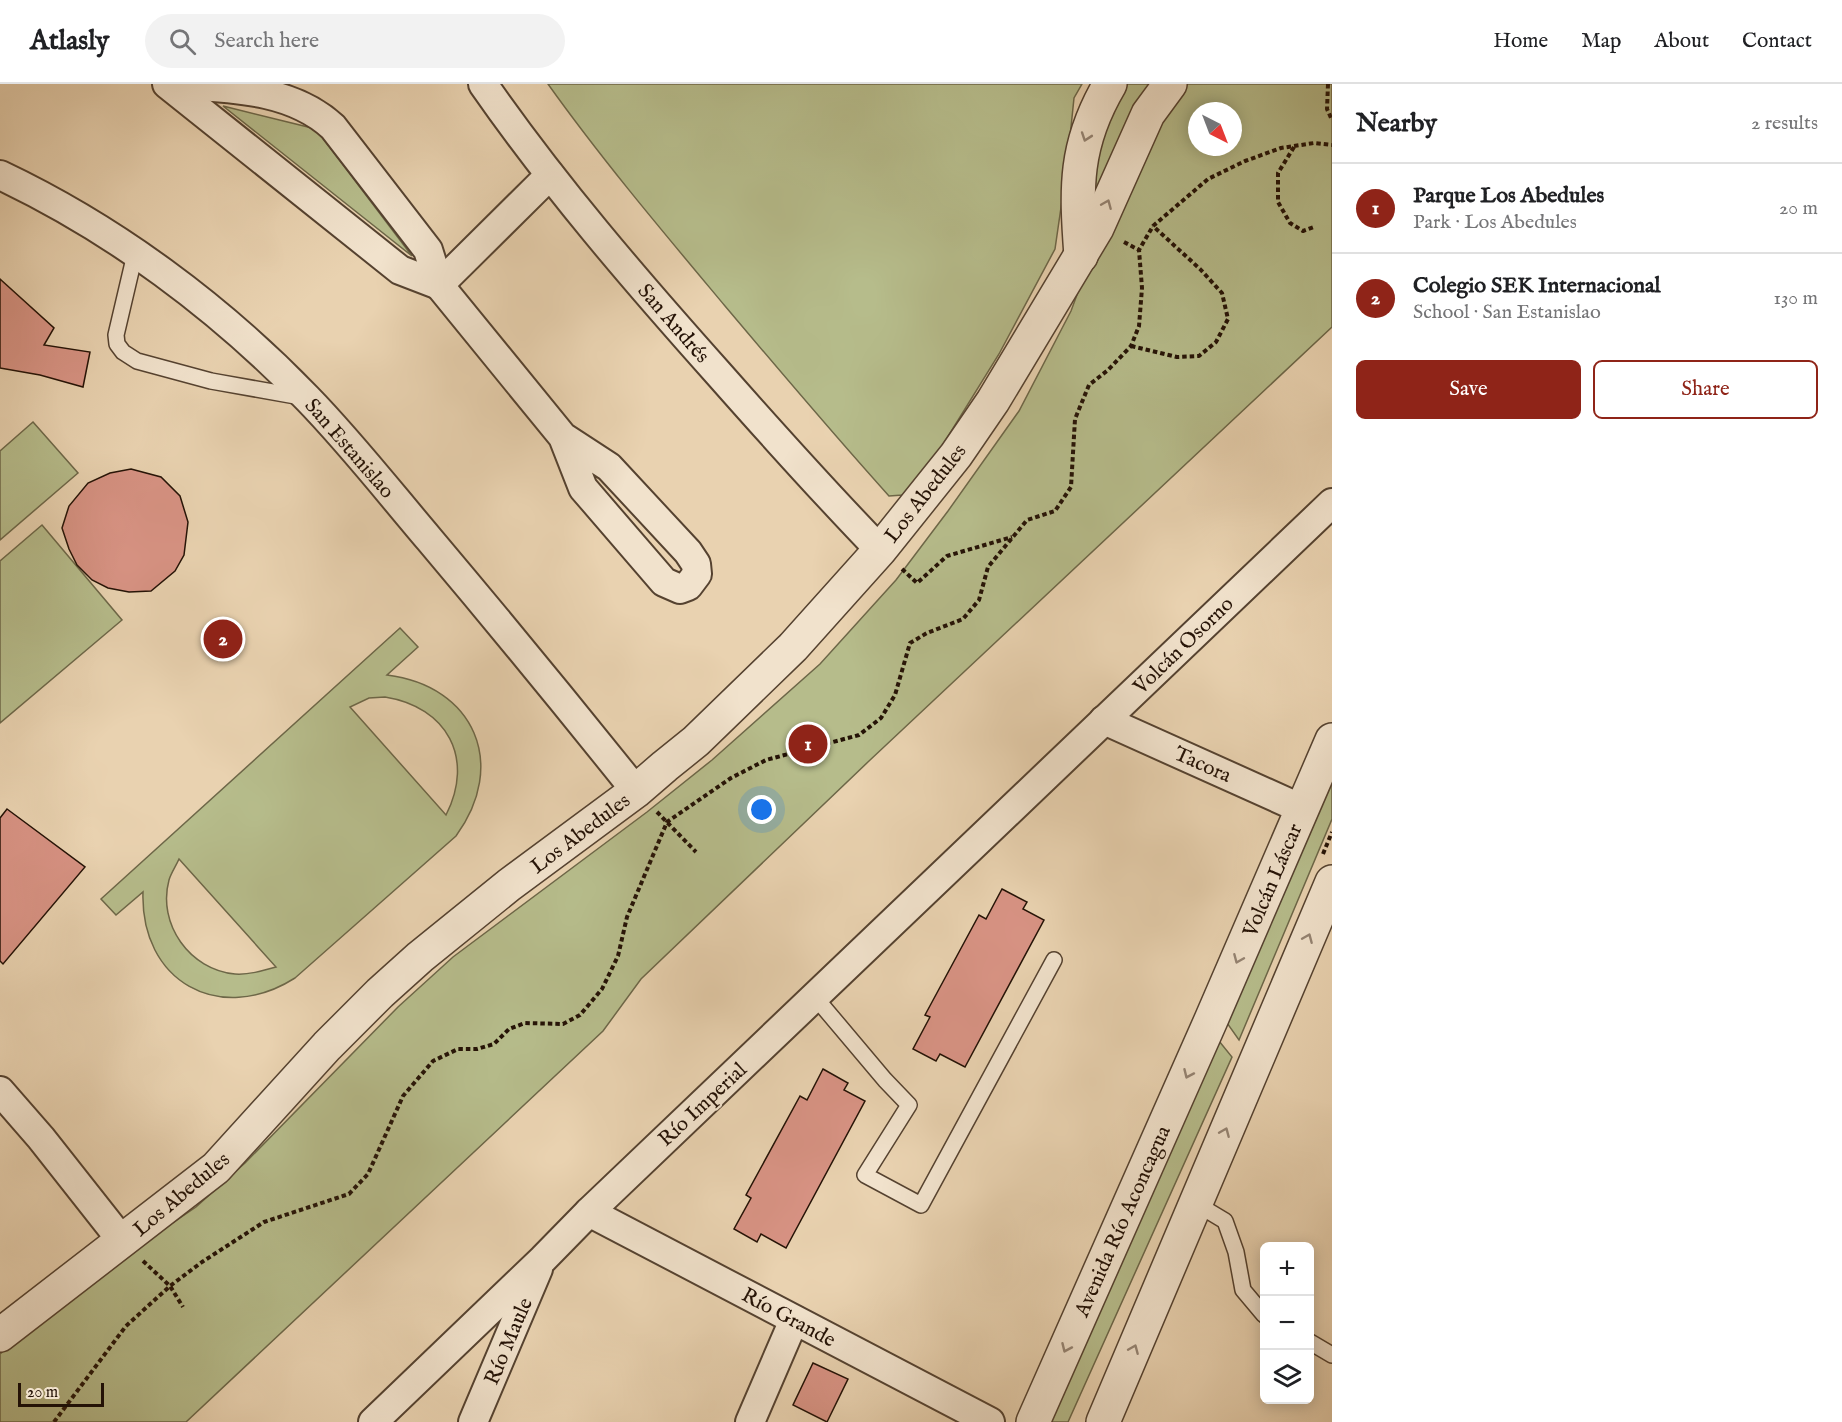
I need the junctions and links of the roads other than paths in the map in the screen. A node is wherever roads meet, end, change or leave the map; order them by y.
1 (168, 84) edge
2 (483, 84) edge
3 (1110, 84) edge
4 (1170, 84) edge
5 (0, 175) edge
6 (550, 175) junction
7 (135, 254) junction
8 (1081, 256) junction
9 (439, 285) junction
10 (307, 398) junction
11 (563, 436) junction
12 (1332, 503) edge
13 (880, 550) junction
14 (1104, 720) junction
15 (1332, 740) edge
16 (1033, 788) joint
17 (636, 791) junction
18 (1302, 809) junction
19 (1332, 882) edge
20 (1054, 960) dead end
21 (815, 997) junction
22 (1211, 1020) joint
23 (0, 1091) edge
24 (1195, 1203) junction
25 (589, 1212) junction
26 (123, 1242) junction
27 (543, 1259) junction
28 (1260, 1310) edge
29 (794, 1320) junction
30 (0, 1335) edge
31 (1314, 1344) edge
32 (1332, 1355) edge
33 (373, 1422) edge
34 (473, 1422) edge
35 (750, 1422) edge
36 (990, 1422) edge
37 (1033, 1422) edge
38 (1103, 1422) edge

1 - 9 street
1 - 9 street
2 - 6 street, San Andrés
3 -> 8 street
8 -> 4 street, Los Abedules
5 - 7 street, San Estanislao
6 - 9 street
6 - 13 street, San Andrés
7 - 10 street, San Estanislao
7 - 10 lane
8 - 13 street, Los Abedules
9 - 11 street
10 - 17 street, San Estanislao
11 - 11 street
12 - 14 street, Volcán Osorno
13 - 17 street, Los Abedules
14 - 16 street, Volcán Osorno
14 - 18 street, Tacora
15 - 18 street, Volcán Láscar
16 - 21 street, Río Imperial
17 - 26 street, Los Abedules
18 -> 22 street, Volcán Láscar
24 -> 19 street
20 - 21 lane
21 - 25 street, Río Imperial
22 -> 37 street, Avenida Río Aconcagua
23 - 26 street
24 - 28 lane
38 -> 24 street
25 - 27 street, Río Imperial
25 - 29 street, Río Grande
26 - 30 street, Los Abedules
27 - 33 street, Río Imperial
27 - 34 street, Río Maule
29 - 35 street
29 - 36 street, Río Grande
31 - 32 lane

